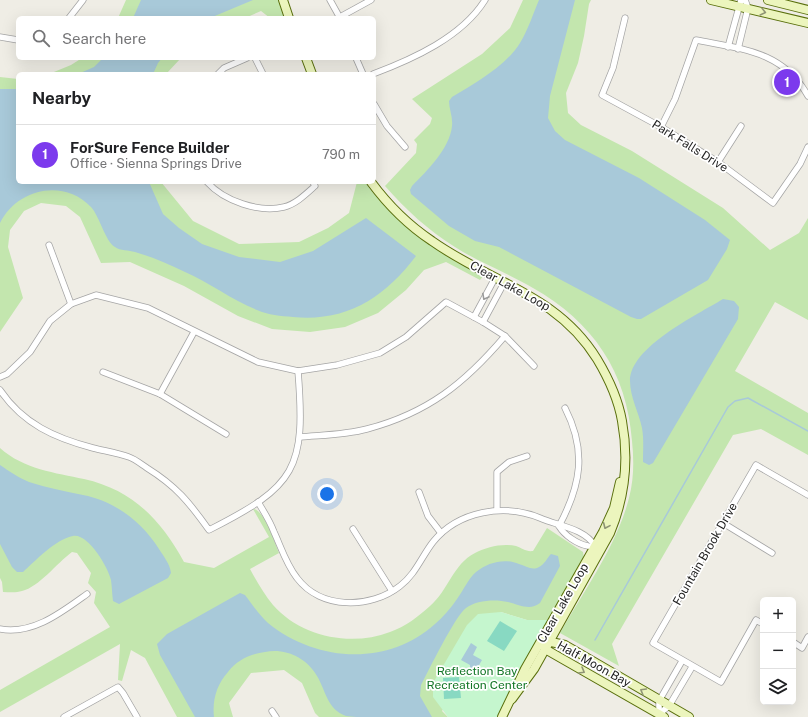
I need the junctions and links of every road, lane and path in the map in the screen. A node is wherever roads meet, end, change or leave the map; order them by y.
1 (83, 0) edge
2 (282, 0) edge
3 (330, 0) edge
4 (371, 0) edge
5 (485, 0) edge
6 (711, 0) edge
7 (745, 0) edge
8 (768, 0) edge
9 (739, 3) edge
10 (748, 8) junction
11 (808, 10) edge
12 (288, 14) edge
13 (71, 16) edge
14 (339, 16) edge
15 (343, 16) edge
16 (625, 18) dead end
17 (808, 24) edge
18 (0, 37) edge
19 (16, 40) edge
20 (728, 46) junction
21 (738, 49) junction
22 (242, 60) edge
23 (256, 60) edge
24 (307, 60) edge
25 (357, 60) edge
26 (220, 72) edge
27 (261, 72) edge
28 (311, 72) edge
29 (362, 72) edge
30 (376, 73) edge
31 (808, 96) edge
32 (376, 107) edge
33 (741, 126) dead end
34 (661, 127) junction
35 (405, 147) dead end
36 (808, 147) edge
37 (718, 162) junction
38 (210, 184) edge
39 (314, 184) edge
40 (372, 184) edge
41 (49, 245) dead end
42 (495, 278) junction
43 (504, 283) junction
44 (71, 304) junction
45 (474, 317) junction
46 (483, 322) junction
47 (194, 332) junction
48 (505, 336) junction
49 (534, 366) dead end
50 (298, 371) junction
51 (103, 372) dead end
52 (0, 377) edge
53 (0, 390) edge
54 (160, 394) junction
55 (565, 408) dead end
56 (226, 434) dead end
57 (300, 437) junction
58 (527, 456) dead end
59 (419, 492) dead end
60 (808, 495) edge
61 (258, 502) junction
62 (498, 510) junction
63 (723, 523) junction
64 (559, 526) junction
65 (353, 529) dead end
66 (441, 533) junction
67 (598, 548) junction
68 (772, 553) dead end
69 (392, 591) junction
70 (87, 594) dead end
71 (760, 622) edge
72 (0, 629) edge
73 (808, 637) edge
74 (546, 640) junction
75 (796, 644) edge
76 (545, 649) junction
77 (682, 661) junction
78 (692, 667) junction
79 (512, 699) junction
80 (659, 701) junction
81 (669, 706) junction
82 (272, 711) dead end
83 (661, 716) edge
84 (64, 717) edge
85 (137, 717) edge
86 (276, 717) edge
87 (502, 717) edge
88 (689, 717) edge

1 - 13 street
2 - 12 street
3 - 14 street
4 - 15 street
5 - 30 street
6 - 9 street
7 - 10 street
8 - 11 street
9 - 10 street
9 - 20 street
10 -> 17 street
10 - 21 street
16 - 34 street, Park Falls Drive
18 - 19 street
20 - 21 street
20 - 34 street
21 - 31 street
22 - 26 street
23 - 27 street
24 - 28 street
25 - 29 street
32 - 35 street
33 - 37 street
34 - 37 street, Park Falls Drive
36 - 37 street, Park Falls Drive
38 - 39 street
40 - 42 street, Clear Lake Loop
41 - 44 street
42 - 43 street, Clear Lake Loop
42 -> 45 street
43 - 46 street
43 - 67 street, Clear Lake Loop
44 - 47 street
44 - 52 street
45 - 46 street
45 - 50 street
46 - 48 street
47 - 50 street
47 - 54 street
48 - 49 street
48 - 57 street
50 - 57 street
51 - 54 street
53 - 61 street
54 - 56 street
55 - 64 street
57 - 61 street
58 - 62 street
59 - 66 street
60 - 63 street, Fountain Brook Drive
61 - 69 street
62 - 64 street
62 - 66 street
63 - 68 street
63 - 77 street, Fountain Brook Drive
64 - 67 street
64 - 67 street
65 - 69 street
66 - 69 street
67 - 74 street, Clear Lake Loop
70 - 72 street
71 - 78 street
73 - 75 street
74 - 76 street, Clear Lake Loop
74 - 79 street, Clear Lake Loop
80 -> 74 street, Half Moon Bay
76 - 79 street, Clear Lake Loop
76 -> 83 street, Half Moon Bay
77 - 78 street
77 - 80 street
78 - 81 street
79 - 87 street, Clear Lake Loop
80 - 81 street, Half Moon Bay
80 - 83 street
81 - 83 street
81 - 88 street, Half Moon Bay
82 - 86 street
84 - 85 street

